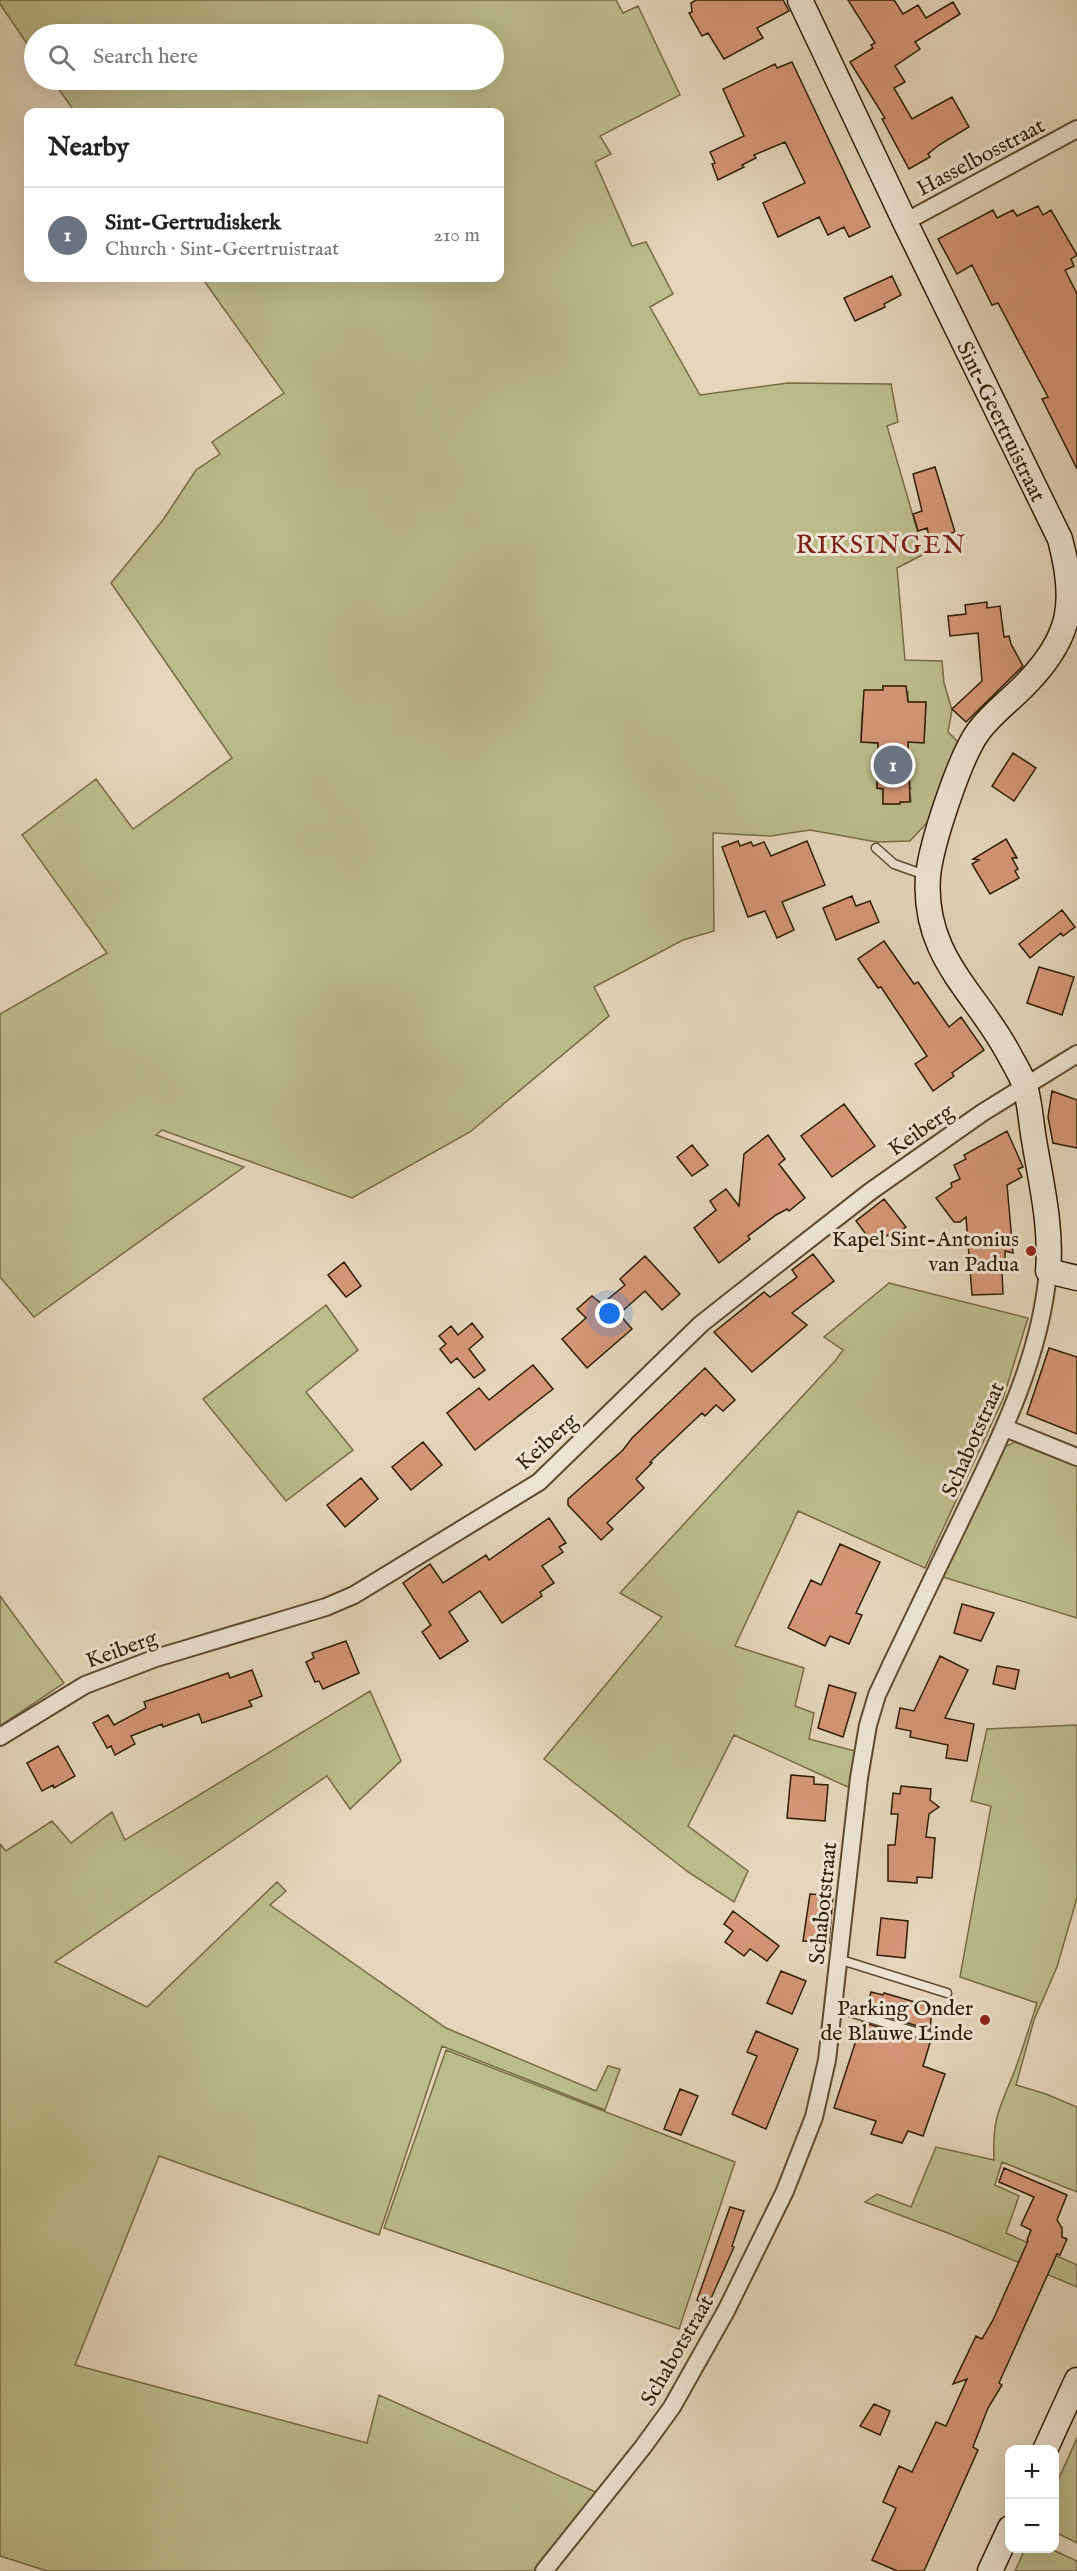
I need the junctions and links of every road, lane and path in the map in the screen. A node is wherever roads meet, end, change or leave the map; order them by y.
1 (800, 0) edge
2 (1077, 129) edge
3 (905, 222) junction
4 (876, 848) dead end
5 (928, 877) junction
6 (1077, 1054) edge
7 (1025, 1086) junction
8 (1048, 1270) junction
9 (1077, 1278) edge
10 (1005, 1428) junction
11 (1077, 1457) edge
12 (0, 1737) edge
13 (838, 1959) junction
14 (947, 1993) dead end
15 (833, 2007) junction
16 (933, 2037) dead end
17 (1077, 2380) edge
18 (1047, 2445) edge
19 (1005, 2539) edge
20 (544, 2571) edge
21 (990, 2571) edge

1 - 3 street, Sint-Geertruistraat
2 - 3 street, Hasselbosstraat
3 - 5 street, Sint-Geertruistraat
4 - 5 lane
5 - 7 street, Sint-Geertruistraat
6 - 7 street, Keiberg
7 - 8 street, Sint-Geertruistraat
7 - 12 street, Keiberg
8 - 9 street
8 - 10 street, Schabotstraat
10 - 11 street
10 - 13 street, Schabotstraat
13 - 14 lane
13 - 15 street, Schabotstraat
15 - 16 lane
15 - 20 street, Schabotstraat
17 - 18 street
19 - 21 street

